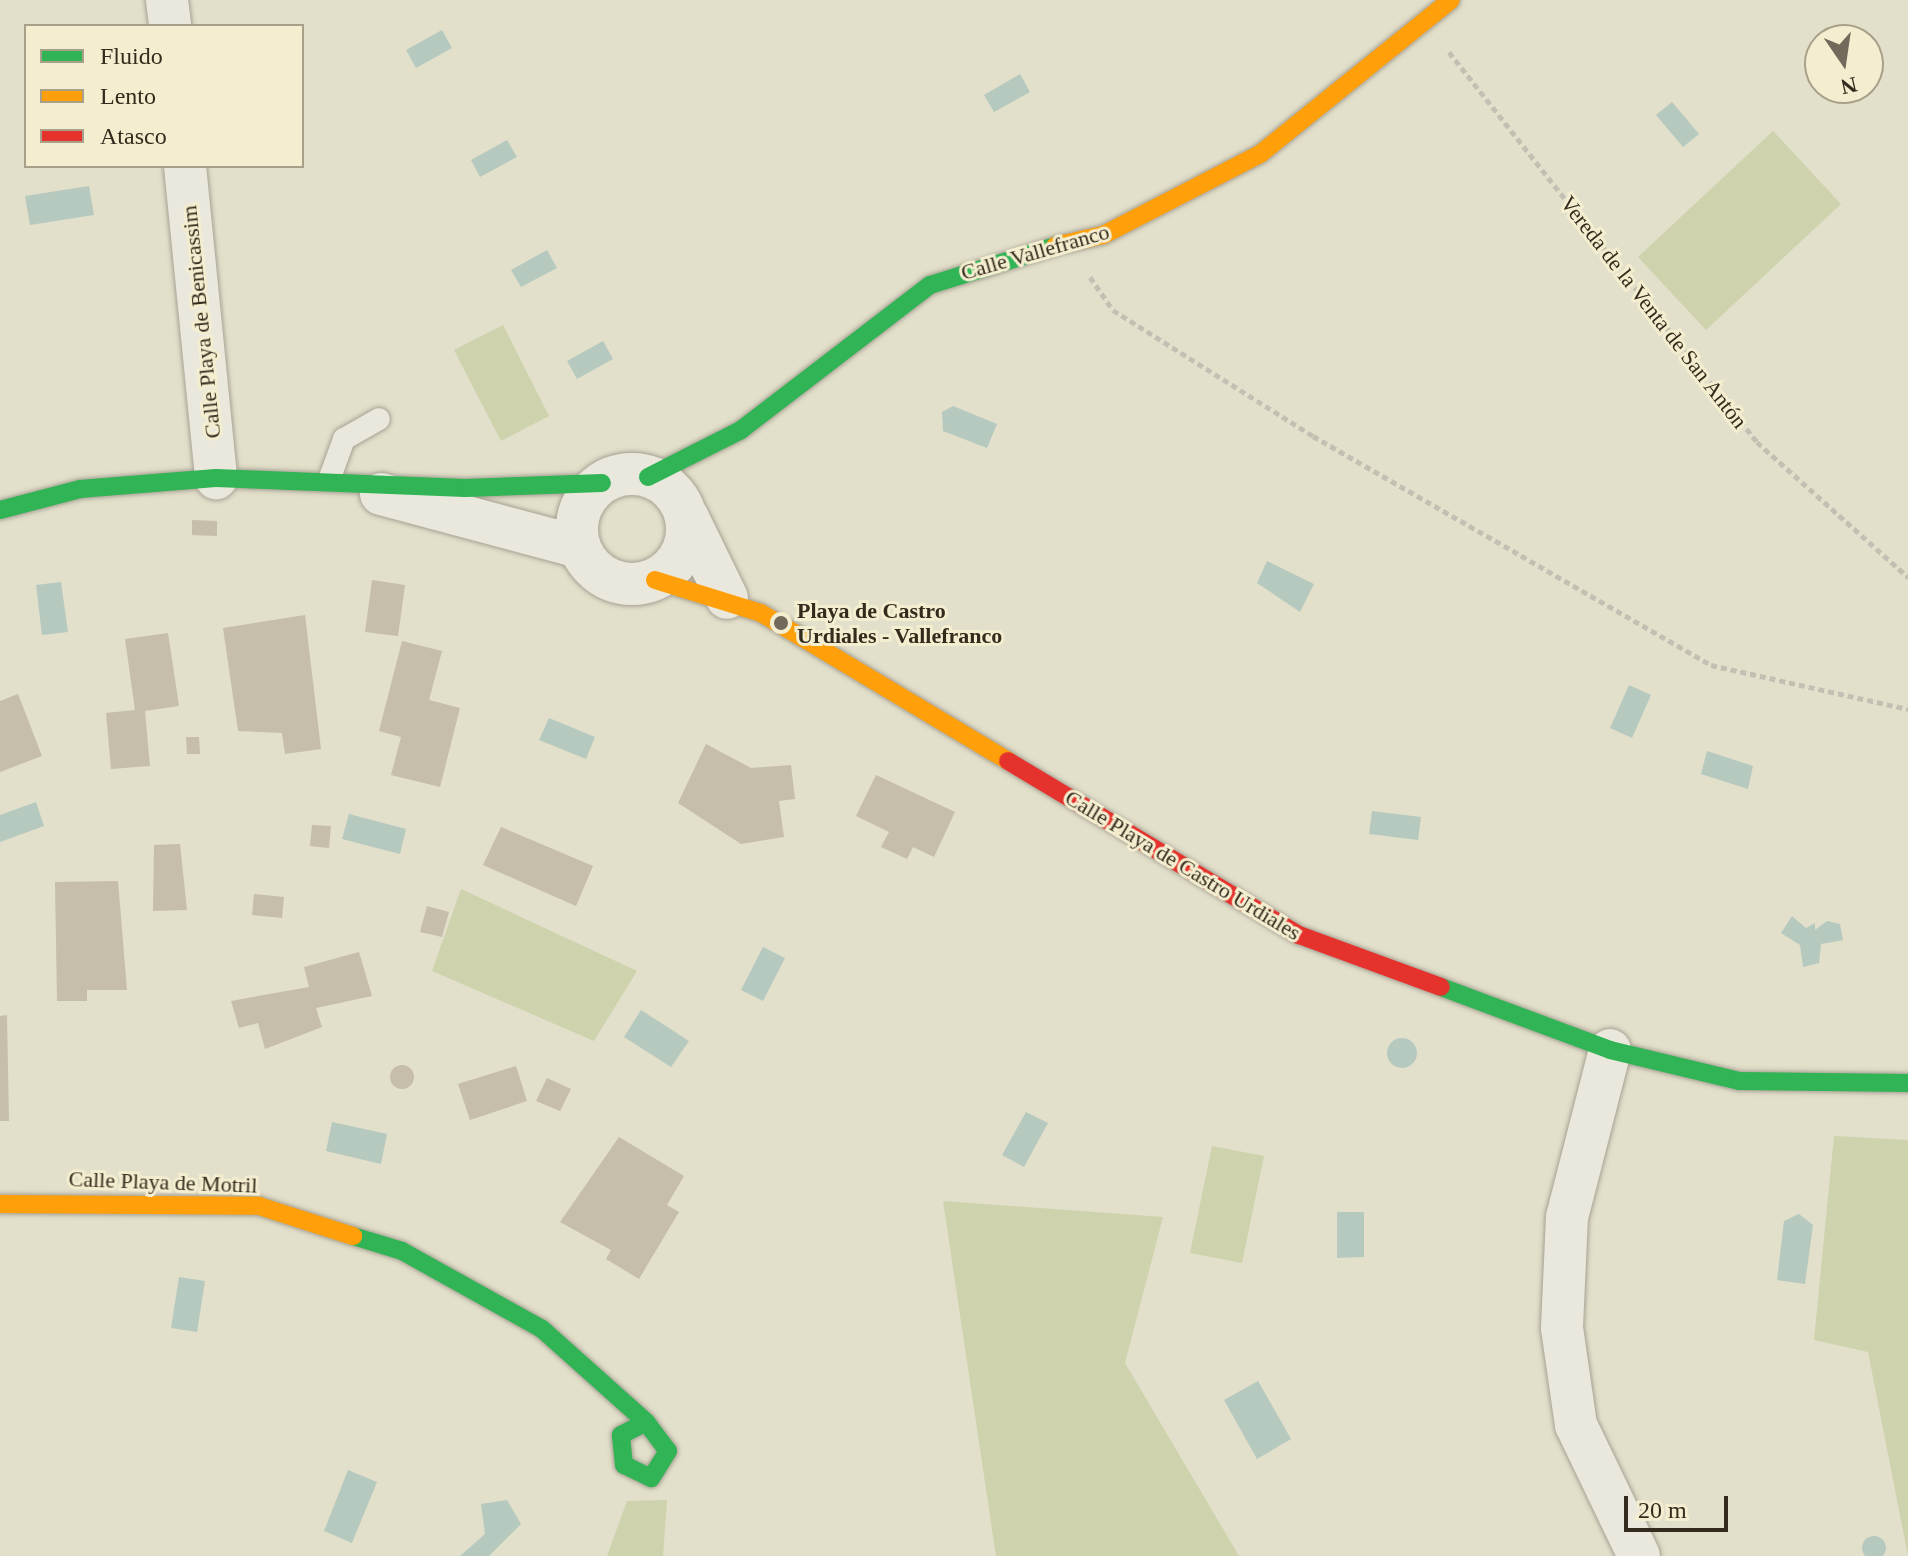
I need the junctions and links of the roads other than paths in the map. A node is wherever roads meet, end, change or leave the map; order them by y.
1 (167, 0) edge
2 (1451, 0) edge
3 (170, 24) edge
4 (185, 168) edge
5 (379, 419) dead end
6 (741, 430) joint
7 (216, 478) junction
8 (329, 480) junction
9 (602, 483) junction
10 (672, 498) junction
11 (0, 510) edge
12 (579, 547) junction
13 (655, 580) junction
14 (727, 598) junction
15 (1610, 1050) junction
16 (1908, 1083) edge
17 (0, 1204) edge
18 (646, 1422) dead end
19 (1639, 1556) edge

1 - 3 street
2 - 6 street, Calle Vallefranco
4 - 7 street, Calle Playa de Benicassim
5 - 8 lane
6 - 10 street, Calle Vallefranco
7 - 8 street
7 - 11 street
8 - 9 street
8 - 12 street
9 - 10 street
9 - 12 street
10 - 13 street
10 - 14 street
12 - 13 street
13 - 14 street, Calle Playa de Castro Urdiales
14 - 15 street, Calle Playa de Castro Urdiales
15 - 16 street, Calle Playa de Castro Urdiales
15 - 19 street
17 - 18 street, Calle Playa de Motril

